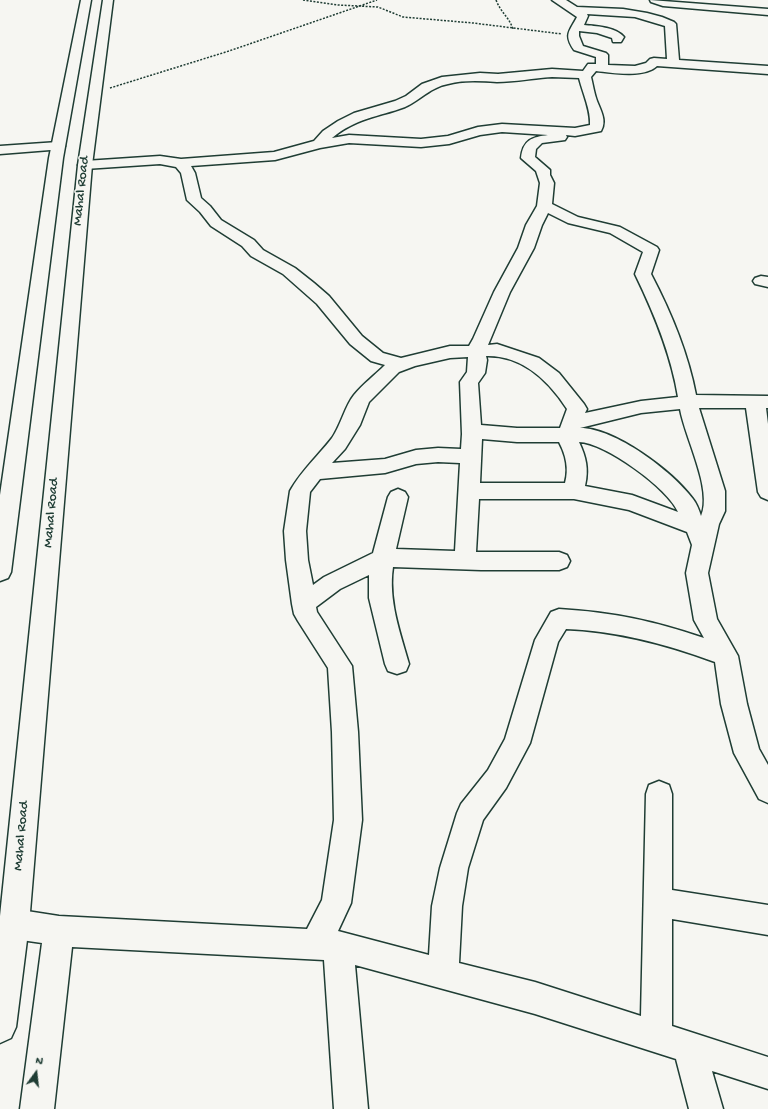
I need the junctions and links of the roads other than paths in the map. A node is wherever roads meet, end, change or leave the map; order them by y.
1 (86, 0) edge
2 (108, 0) edge
3 (557, 0) edge
4 (655, 0) edge
5 (574, 10) junction
6 (768, 12) edge
7 (574, 32) junction
8 (617, 40) dead end
9 (673, 64) junction
10 (602, 68) junction
11 (768, 70) edge
12 (584, 75) junction
13 (568, 132) junction
14 (319, 144) junction
15 (58, 146) junction
16 (0, 150) edge
17 (181, 163) junction
18 (85, 165) junction
19 (544, 206) junction
20 (475, 350) junction
21 (404, 364) junction
22 (688, 402) junction
23 (762, 402) edge
24 (570, 429) junction
25 (471, 431) junction
26 (469, 456) junction
27 (766, 471) edge
28 (314, 472) junction
29 (468, 491) junction
30 (574, 492) junction
31 (768, 492) edge
32 (398, 497) dead end
33 (694, 526) junction
34 (704, 547) junction
35 (383, 558) junction
36 (465, 560) junction
37 (559, 561) dead end
38 (0, 572) edge
39 (304, 604) junction
40 (726, 656) junction
41 (397, 664) dead end
42 (768, 790) edge
43 (659, 794) dead end
44 (658, 902) junction
45 (768, 920) edge
46 (14, 924) junction
47 (59, 931) junction
48 (327, 946) junction
49 (443, 974) junction
50 (0, 1027) edge
51 (656, 1038) junction
52 (689, 1048) junction
53 (768, 1073) edge
54 (37, 1109) edge
55 (351, 1109) edge
56 (706, 1109) edge

1 - 15 street, Mahal Road
2 - 18 street, Mahal Road
3 - 5 street
4 - 6 street
5 - 7 street
5 - 9 street
7 - 8 street
7 - 10 street
9 - 10 street
9 - 11 street
10 - 12 street
12 - 13 street
12 - 14 street
13 - 14 street
13 - 19 street
14 - 17 street
15 - 16 street
15 - 38 street, Mahal Road
17 - 18 street
17 - 21 street
18 - 46 street, Mahal Road
19 - 20 street
19 - 22 street
20 - 21 street
20 - 24 street
20 - 25 street
21 - 28 street
22 - 23 street
22 - 24 street
22 - 34 street
23 - 27 street
24 - 25 street
24 - 30 street
24 - 33 street
25 - 26 street
26 - 28 street
26 - 29 street
27 - 31 street
28 - 39 street
29 - 30 street
29 - 36 street
30 - 33 street
32 - 35 street
33 - 34 street
34 - 40 street
35 - 36 street
35 - 39 street
35 - 41 street
36 - 37 street
39 - 48 street
40 - 42 street
40 - 49 street
43 - 44 street
44 - 45 street
44 - 51 street
46 - 47 street
46 - 50 street, Mahal Road
47 - 48 street
47 - 54 street
48 - 49 street
48 - 55 street
49 - 51 street
51 - 52 street
52 - 53 street
52 - 56 street

